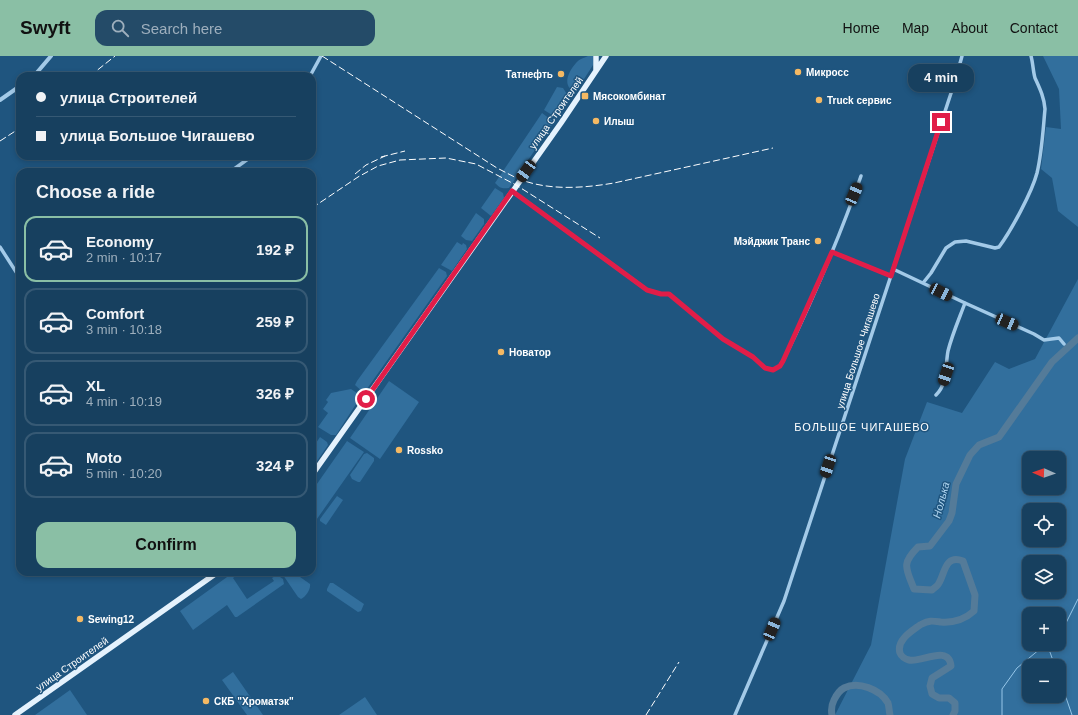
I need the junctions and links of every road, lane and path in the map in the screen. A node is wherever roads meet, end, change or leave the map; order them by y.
1 (50, 56) edge
2 (321, 56) edge
3 (596, 56) edge
4 (606, 56) edge
5 (962, 56) edge
6 (1031, 56) edge
7 (596, 71) junction
8 (37, 72) edge
9 (312, 72) edge
10 (16, 89) edge
11 (0, 100) edge
12 (246, 160) edge
13 (236, 168) edge
14 (861, 176) dead end
15 (512, 191) junction
16 (0, 247) edge
17 (832, 252) junction
18 (893, 269) junction
19 (16, 272) edge
20 (891, 276) junction
21 (922, 283) junction
22 (965, 303) junction
23 (1064, 344) dead end
24 (936, 395) dead end
25 (316, 469) edge
26 (211, 576) edge
27 (15, 715) edge
28 (735, 715) edge

1 - 8 street
2 - 9 street
3 - 7 main road
4 - 7 main road, улица Строителей
5 - 18 street, улица Большое Чигашево
6 - 21 street
7 - 15 main road, улица Строителей
10 - 11 street
12 - 13 street
14 - 17 street
15 - 17 street
15 - 25 main road, улица Строителей
16 - 19 street
17 - 20 street
18 - 20 street, улица Большое Чигашево
18 - 21 street
20 - 28 street, улица Большое Чигашево
21 - 22 street
22 - 23 street
22 - 24 street
26 - 27 main road, улица Строителей

